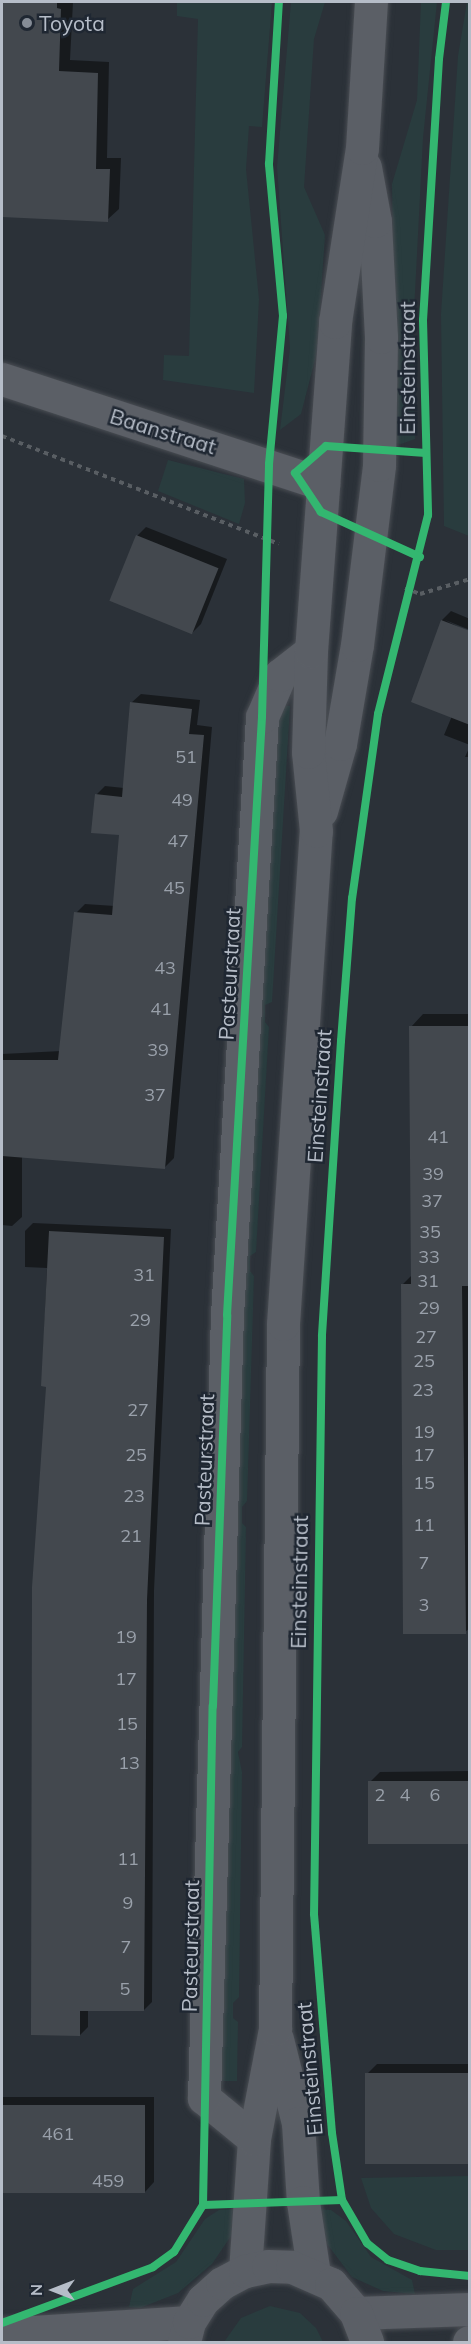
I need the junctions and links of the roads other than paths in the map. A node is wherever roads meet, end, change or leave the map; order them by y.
1 (371, 2) edge
2 (362, 148) junction
3 (2, 380) edge
4 (323, 484) junction
5 (310, 651) junction
6 (316, 831) junction
7 (275, 2029) junction
8 (254, 2139) junction
9 (245, 2271) junction
10 (314, 2274) junction
11 (470, 2309) edge
12 (362, 2328) edge
13 (187, 2332) edge
14 (2, 2334) edge

1 - 2 street, Einsteinstraat
2 - 4 street, Einsteinstraat
2 - 6 street, Einsteinstraat
3 - 4 street, Baanstraat
4 - 5 street, Einsteinstraat
5 - 6 street, Einsteinstraat
5 - 8 street, Pasteurstraat
6 - 7 street, Einsteinstraat
7 - 8 street, Einsteinstraat
7 - 10 street, Einsteinstraat
8 - 9 street, Einsteinstraat
9 - 10 street
9 - 13 street
10 - 12 street
11 - 12 street
13 - 14 street

